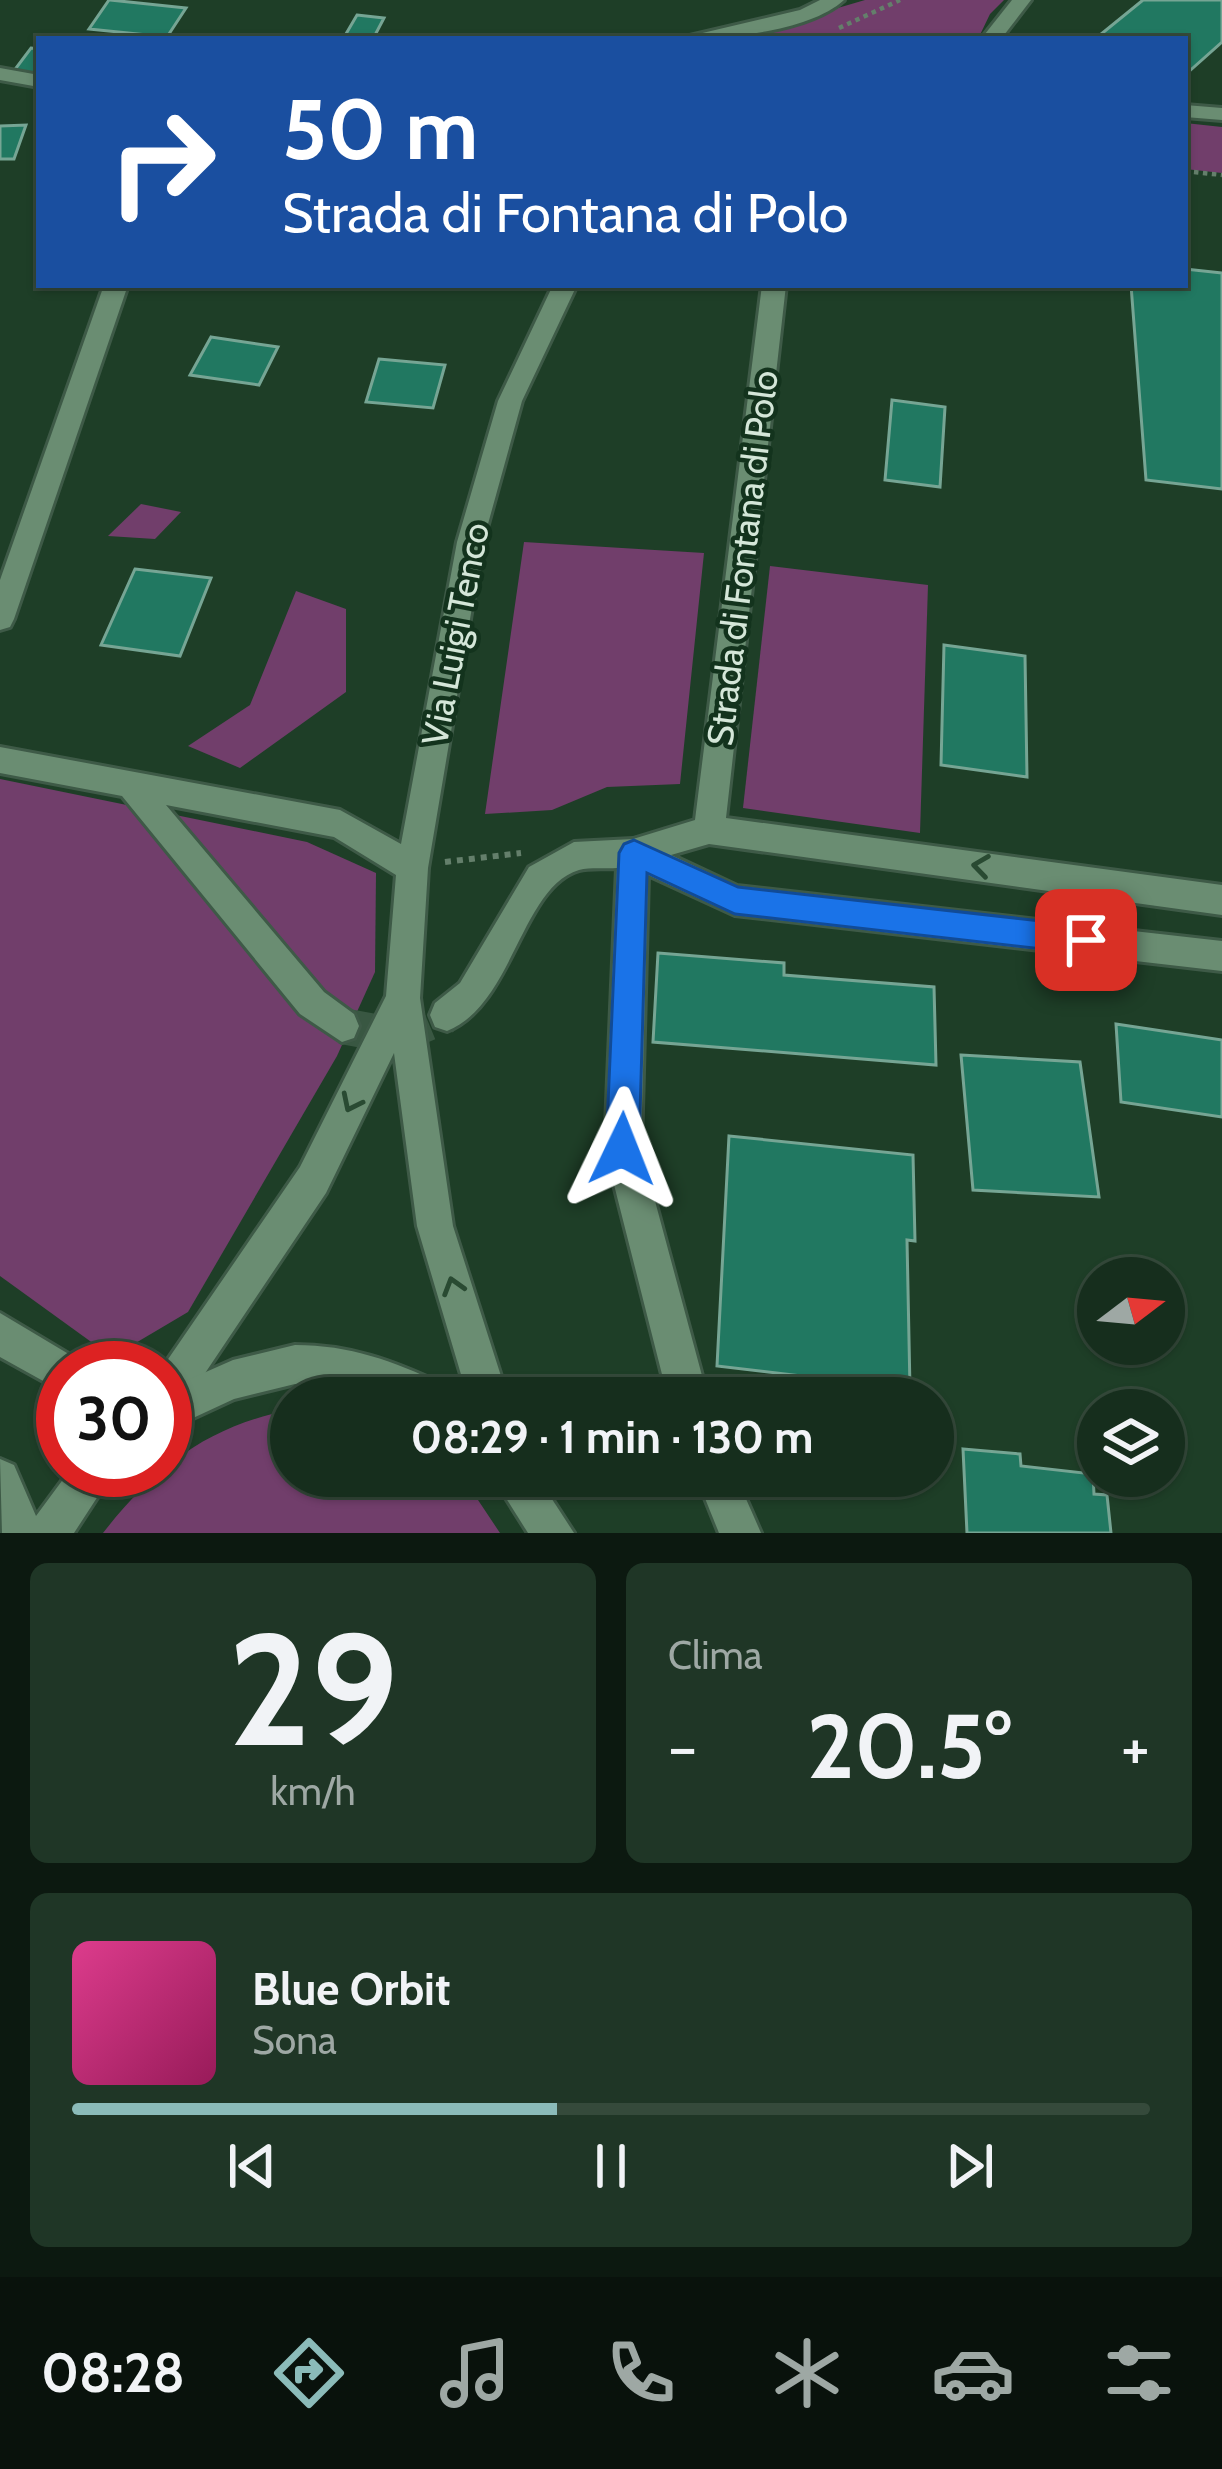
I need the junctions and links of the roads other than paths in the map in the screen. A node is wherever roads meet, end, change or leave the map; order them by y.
1 (835, 0) edge
2 (1022, 0) edge
3 (702, 36) edge
4 (993, 36) edge
5 (0, 74) edge
6 (36, 80) edge
7 (1188, 111) edge
8 (1222, 113) edge
9 (115, 288) edge
10 (564, 288) edge
11 (774, 288) edge
12 (0, 619) edge
13 (0, 760) edge
14 (133, 787) junction
15 (709, 830) junction
16 (634, 853) junction
17 (412, 868) junction
18 (1222, 899) edge
19 (1222, 956) edge
20 (403, 998) junction
21 (447, 1015) tunnel mouth
22 (342, 1026) tunnel mouth
23 (0, 1333) edge
24 (36, 1358) edge
25 (192, 1358) edge
26 (390, 1377) edge
27 (482, 1377) edge
28 (682, 1377) edge
29 (192, 1397) edge
30 (0, 1479) edge
31 (75, 1497) edge
32 (522, 1497) edge
33 (527, 1497) edge
34 (725, 1497) edge
35 (22, 1533) edge
36 (49, 1533) edge
37 (538, 1533) edge
38 (553, 1533) edge
39 (740, 1533) edge

1 - 3 street
2 - 4 street
5 - 6 street
7 - 8 street
9 - 12 street
10 - 17 street, Via Luigi Tenco
11 - 15 street, Strada di Fontana di Polo
13 - 14 street
14 - 17 street
14 - 22 street
15 - 16 street
18 -> 15 street
16 - 19 street
16 - 21 street
16 - 28 street
17 - 20 street, Via Luigi Tenco
20 -> 25 street, Via Luigi Tenco
27 -> 20 street, Via Luigi Tenco
23 - 24 street
26 - 29 street
30 - 35 street
31 - 36 street
32 - 37 street
33 - 38 street
34 - 39 street

